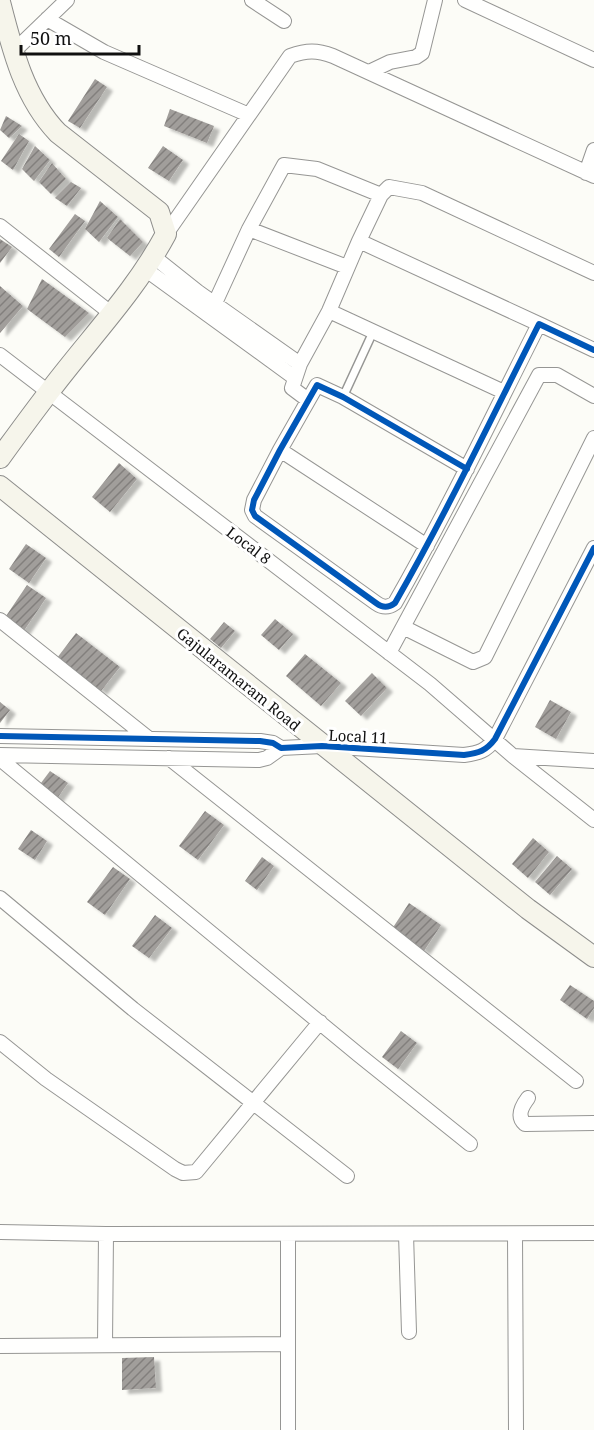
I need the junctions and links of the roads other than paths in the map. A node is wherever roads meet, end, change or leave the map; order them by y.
1 (67, 0) edge
2 (252, 0) edge
3 (435, 0) edge
4 (465, 0) edge
5 (0, 2) edge
6 (47, 19) junction
7 (284, 21) dead end
8 (13, 52) junction
9 (594, 60) edge
10 (369, 72) junction
11 (249, 116) junction
12 (594, 150) edge
13 (590, 175) edge
14 (381, 195) junction
15 (0, 226) edge
16 (249, 229) junction
17 (166, 234) junction
18 (359, 241) junction
19 (149, 263) junction
20 (347, 267) junction
21 (594, 273) edge
22 (211, 309) junction
23 (329, 311) junction
24 (112, 314) junction
25 (539, 324) junction
26 (374, 330) junction
27 (594, 350) edge
28 (0, 355) edge
29 (300, 364) junction
30 (295, 378) junction
31 (48, 392) junction
32 (504, 392) junction
33 (594, 396) edge
34 (343, 397) junction
35 (308, 400) junction
36 (594, 438) edge
37 (279, 450) junction
38 (0, 458) edge
39 (467, 469) junction
40 (0, 486) edge
41 (427, 546) junction
42 (594, 549) edge
43 (0, 620) edge
44 (403, 627) junction
45 (389, 653) junction
46 (0, 736) edge
47 (115, 738) junction
48 (148, 738) junction
49 (495, 739) junction
50 (322, 746) junction
51 (281, 747) junction
52 (513, 756) junction
53 (0, 757) edge
54 (116, 758) junction
55 (169, 758) junction
56 (594, 761) edge
57 (594, 820) edge
58 (0, 898) edge
59 (594, 957) edge
60 (320, 1022) junction
61 (0, 1042) edge
62 (576, 1081) dead end
63 (528, 1098) dead end
64 (254, 1101) junction
65 (594, 1123) edge
66 (470, 1144) dead end
67 (347, 1176) dead end
68 (0, 1232) edge
69 (594, 1233) edge
70 (106, 1234) junction
71 (288, 1234) junction
72 (406, 1234) junction
73 (515, 1234) junction
74 (409, 1332) dead end
75 (288, 1344) junction
76 (105, 1345) junction
77 (0, 1346) edge
78 (288, 1430) edge
79 (516, 1430) edge

1 - 6 street
2 - 7 street
3 - 10 street
4 - 9 street
5 - 8 main road
6 - 8 street
6 - 11 street
8 - 17 main road
10 - 11 street
10 - 13 street
11 - 17 street
12 - 13 street
14 - 16 street
14 - 18 street
14 - 21 street
15 - 24 street
16 - 20 street
16 - 22 street
17 - 19 main road
18 - 20 street
18 - 25 street
19 - 22 street
19 - 24 main road
20 - 23 street
22 - 29 street
22 - 30 street
23 - 26 street
23 - 29 street
24 - 31 main road
25 - 27 street
25 - 32 street
26 - 32 street
26 - 34 lane
28 - 31 street, Local 8
29 - 30 street
30 - 35 street
31 - 38 main road
31 - 45 street, Local 8
32 - 39 street
33 - 44 street
34 - 35 street
34 - 39 street
35 - 37 street
36 - 44 street
37 - 41 street
37 - 41 street
39 - 41 street
40 - 50 main road, Gajularamaram Road
42 - 49 street
43 - 48 street
44 - 45 street
45 - 49 street, Local 8
46 - 47 street, Local 11
47 - 48 street, Local 11
47 - 54 street
48 - 51 street, Local 11
49 - 50 street, Local 11
49 - 52 street, Local 8
50 - 51 street, Local 11
50 - 59 main road, Gajularamaram Road
51 - 55 street, Local 11
52 - 56 street
52 - 57 street, Local 8
53 - 54 street, Local 11
53 - 60 street
54 - 55 street, Local 11
55 - 62 street
58 - 64 street
60 - 64 street
60 - 66 street
61 - 64 street
63 - 65 street
64 - 67 street
68 - 70 street
69 - 73 street
70 - 71 street
70 - 76 street
71 - 72 street
71 - 75 street
72 - 73 street
72 - 74 street
73 - 79 street
75 - 76 street
75 - 78 street
76 - 77 street

